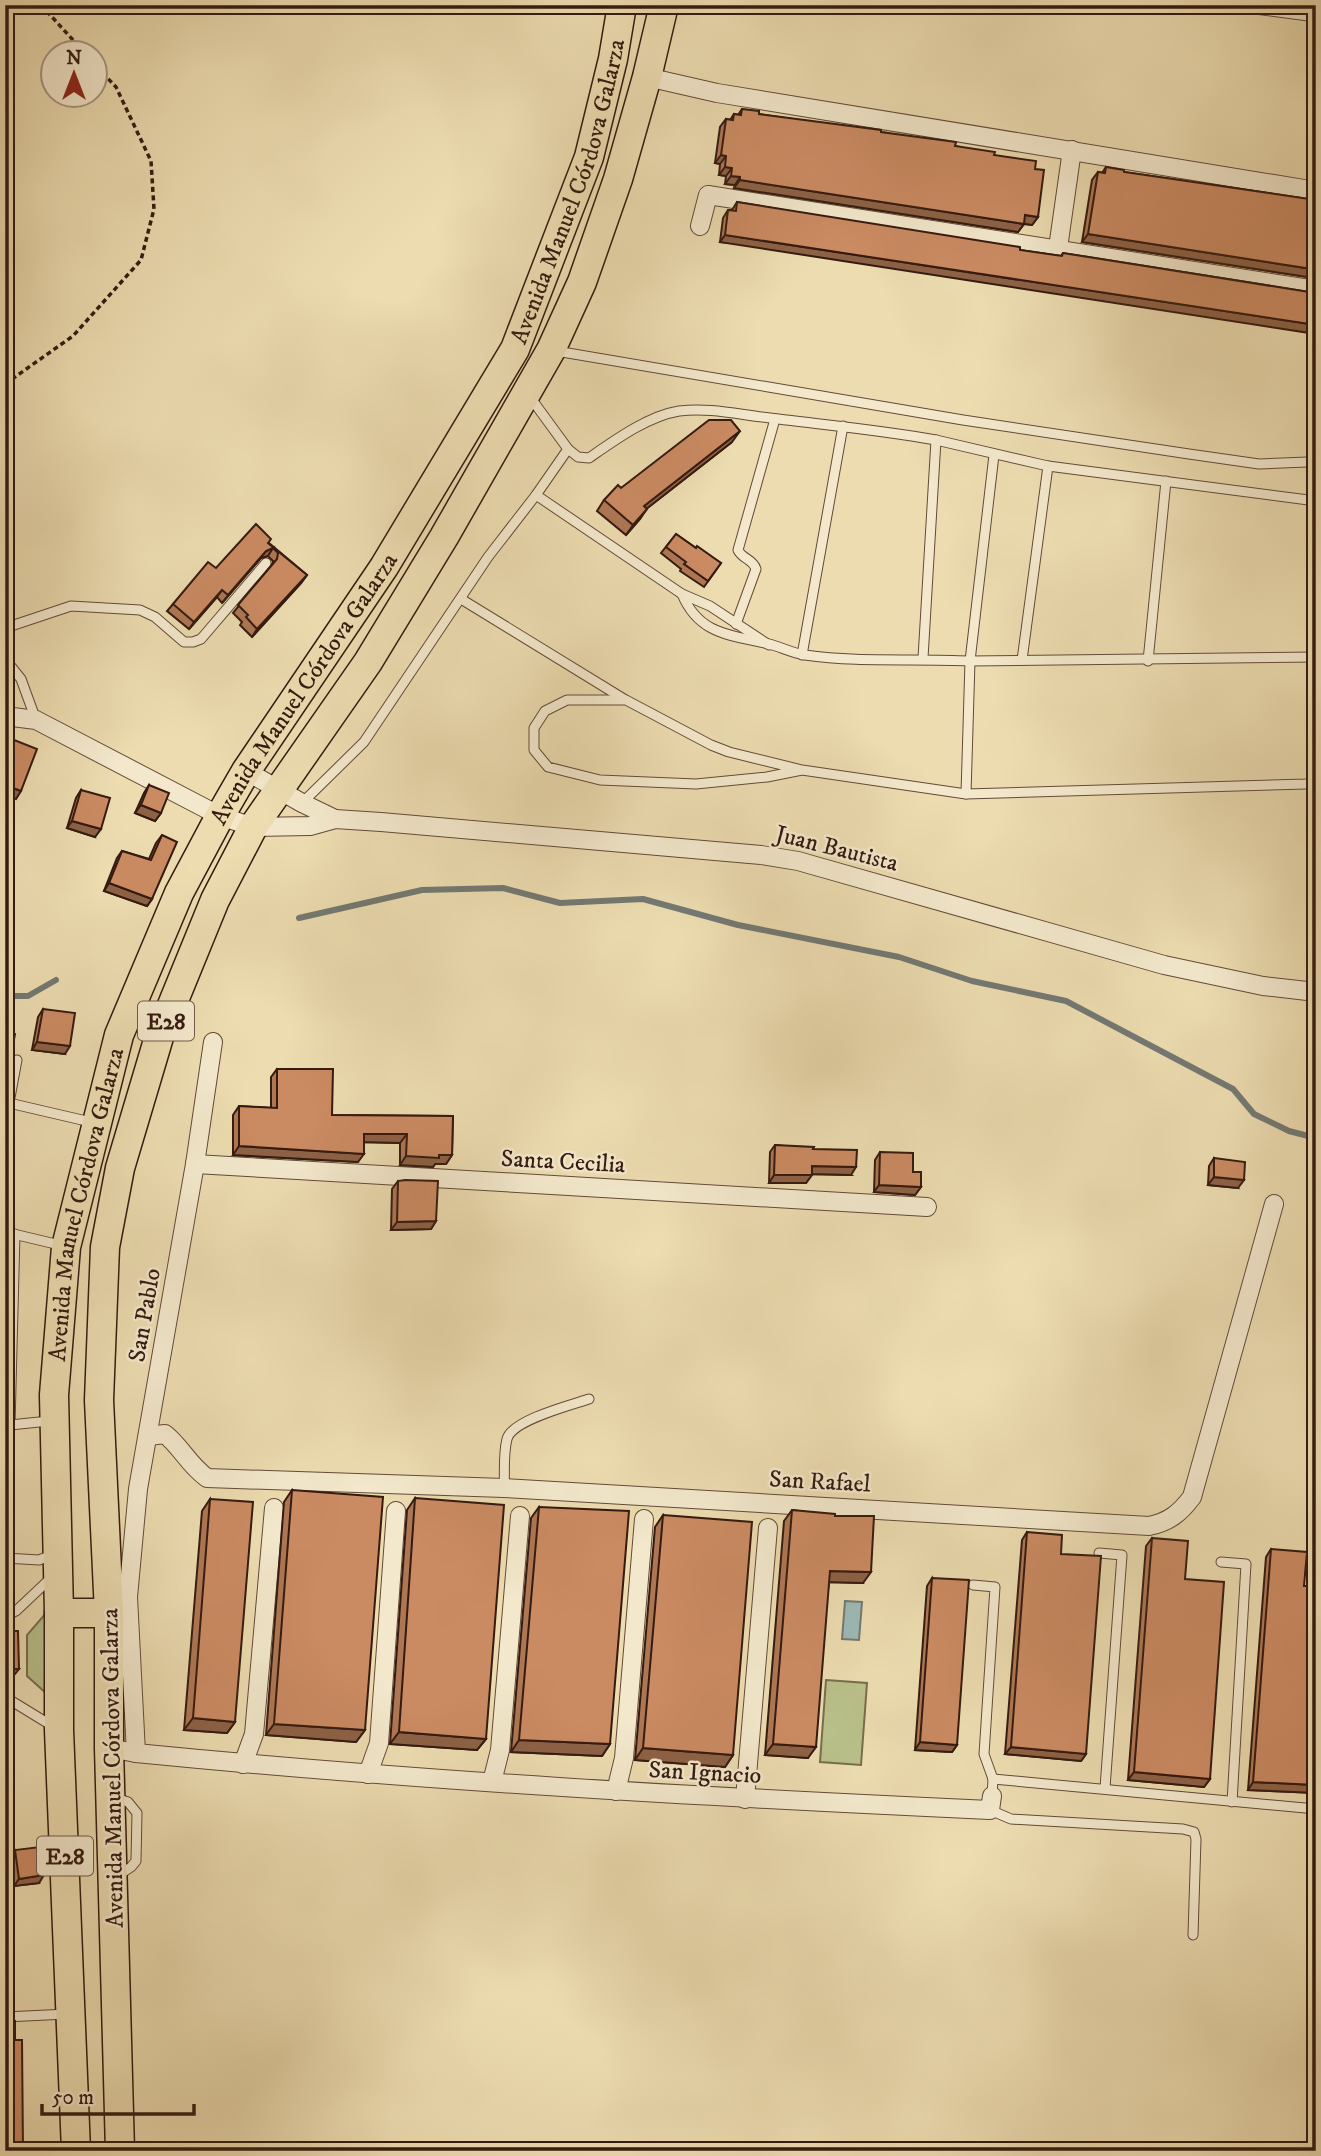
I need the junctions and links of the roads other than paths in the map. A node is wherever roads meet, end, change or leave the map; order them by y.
1 (622, 5) edge
2 (664, 5) edge
3 (1223, 5) edge
4 (1316, 17) edge
5 (647, 77) junction
6 (1072, 150) junction
7 (1316, 191) edge
8 (701, 226) dead end
9 (1058, 248) junction
10 (1316, 290) edge
11 (551, 350) junction
12 (527, 392) junction
13 (775, 419) junction
14 (843, 426) junction
15 (936, 440) junction
16 (568, 449) junction
17 (994, 455) junction
18 (1307, 462) dead end
19 (1048, 466) junction
20 (1166, 481) junction
21 (536, 495) junction
22 (1316, 501) edge
23 (266, 563) edge
24 (682, 594) junction
25 (461, 599) junction
26 (736, 624) junction
27 (5, 628) edge
28 (769, 645) junction
29 (802, 655) junction
30 (1316, 657) edge
31 (923, 658) junction
32 (5, 659) edge
33 (1022, 660) junction
34 (970, 661) junction
35 (1148, 661) junction
36 (626, 700) junction
37 (5, 716) edge
38 (36, 720) junction
39 (802, 770) junction
40 (246, 771) junction
41 (1316, 780) edge
42 (966, 794) junction
43 (291, 796) junction
44 (220, 816) junction
45 (335, 819) junction
46 (253, 827) junction
47 (1316, 992) edge
48 (213, 1042) dead end
49 (17, 1060) dead end
50 (9, 1102) junction
51 (96, 1124) junction
52 (5, 1132) edge
53 (195, 1164) junction
54 (1275, 1204) dead end
55 (927, 1207) dead end
56 (10, 1233) edge
57 (66, 1247) junction
58 (589, 1399) dead end
59 (55, 1421) junction
60 (10, 1425) junction
61 (149, 1436) junction
62 (504, 1488) junction
63 (5, 1490) edge
64 (274, 1508) dead end
65 (396, 1511) dead end
66 (520, 1516) dead end
67 (644, 1519) dead end
68 (768, 1528) dead end
69 (1098, 1553) edge
70 (5, 1558) edge
71 (1221, 1562) dead end
72 (57, 1563) junction
73 (974, 1585) dead end
74 (118, 1605) junction
75 (59, 1612) junction
76 (5, 1616) edge
77 (5, 1697) edge
78 (59, 1730) junction
79 (109, 1748) junction
80 (136, 1753) junction
81 (243, 1763) junction
82 (368, 1774) junction
83 (492, 1782) junction
84 (1105, 1788) junction
85 (615, 1791) junction
86 (992, 1795) junction
87 (745, 1799) junction
88 (1232, 1802) junction
89 (1316, 1809) edge
90 (1193, 1935) dead end
91 (72, 2014) junction
92 (5, 2017) edge
93 (76, 2151) edge
94 (120, 2151) edge

1 - 40 main road, Avenida Manuel Córdova Galarza / E28
2 - 5 main road, Avenida Manuel Córdova Galarza / E28
3 - 4 lane
5 - 6 street
5 - 11 main road, Avenida Manuel Córdova Galarza / E28
6 - 7 street
6 - 9 street
8 - 9 street
9 - 10 street
11 - 12 main road, Avenida Manuel Córdova Galarza / E28
11 - 18 lane
12 - 16 lane
12 - 43 main road, Avenida Manuel Córdova Galarza / E28
13 - 14 lane
13 - 16 lane
13 - 26 lane
14 - 15 lane
14 - 29 lane
15 - 17 lane
15 - 31 lane
16 - 21 lane
17 - 19 lane
17 - 34 lane
19 - 20 lane
19 - 33 lane
20 - 22 lane
20 - 35 lane
21 - 24 lane
21 - 25 lane
23 - 27 lane
24 - 26 lane
24 - 28 lane
25 - 36 lane
25 - 43 lane
26 - 28 lane
28 - 29 lane
29 - 31 lane
30 - 35 lane
31 - 34 lane
32 - 38 lane
33 - 34 lane
33 - 35 lane
34 - 42 lane
36 - 39 lane
36 - 39 lane
37 - 38 street
38 - 44 street, Juan Bautista
39 - 42 lane
40 - 43 street, Juan Bautista
40 - 44 main road, Avenida Manuel Córdova Galarza / E28
41 - 42 lane
43 - 45 street, Juan Bautista
43 - 46 main road, Avenida Manuel Córdova Galarza / E28
44 - 46 street, Juan Bautista
44 - 51 main road, Avenida Manuel Córdova Galarza / E28
45 - 46 street, Juan Bautista
45 - 47 street, Juan Bautista
46 - 74 main road, Avenida Manuel Córdova Galarza / E28
48 - 53 street, San Pablo
49 - 50 lane
50 - 51 lane
50 - 52 lane
51 - 57 main road, Avenida Manuel Córdova Galarza / E28
53 - 55 street, Santa Cecilia
53 - 61 street, San Pablo
54 - 62 street, San Rafael
56 - 57 lane
56 - 60 lane
57 - 59 main road, Avenida Manuel Córdova Galarza / E28
58 - 62 lane
59 - 60 lane
59 - 72 main road, Avenida Manuel Córdova Galarza / E28
60 - 63 lane
61 - 62 street, San Rafael
61 - 74 street, San Pablo
64 - 81 street
65 - 82 street
66 - 83 street
67 - 85 street
68 - 87 street
69 - 84 lane
70 - 72 lane
71 - 88 lane
72 - 75 main road, Avenida Manuel Córdova Galarza / E28
72 - 76 lane
73 - 86 lane
74 - 75 main road
74 - 79 main road, Avenida Manuel Córdova Galarza / E28
74 - 80 street, San Pablo
75 - 78 main road, Avenida Manuel Córdova Galarza / E28
77 - 78 lane
78 - 91 main road, Avenida Manuel Córdova Galarza / E28
79 - 80 street, San Ignacio
79 - 94 main road, Avenida Manuel Córdova Galarza / E28
80 - 81 street, San Ignacio
81 - 82 street, San Ignacio
82 - 83 street, San Ignacio
83 - 85 street, San Ignacio
84 - 86 lane
84 - 88 lane
85 - 87 street, San Ignacio
86 - 87 street, San Ignacio
86 - 90 lane, San Ignacio
88 - 89 lane
91 - 92 lane
91 - 93 main road, Avenida Manuel Córdova Galarza / E28

